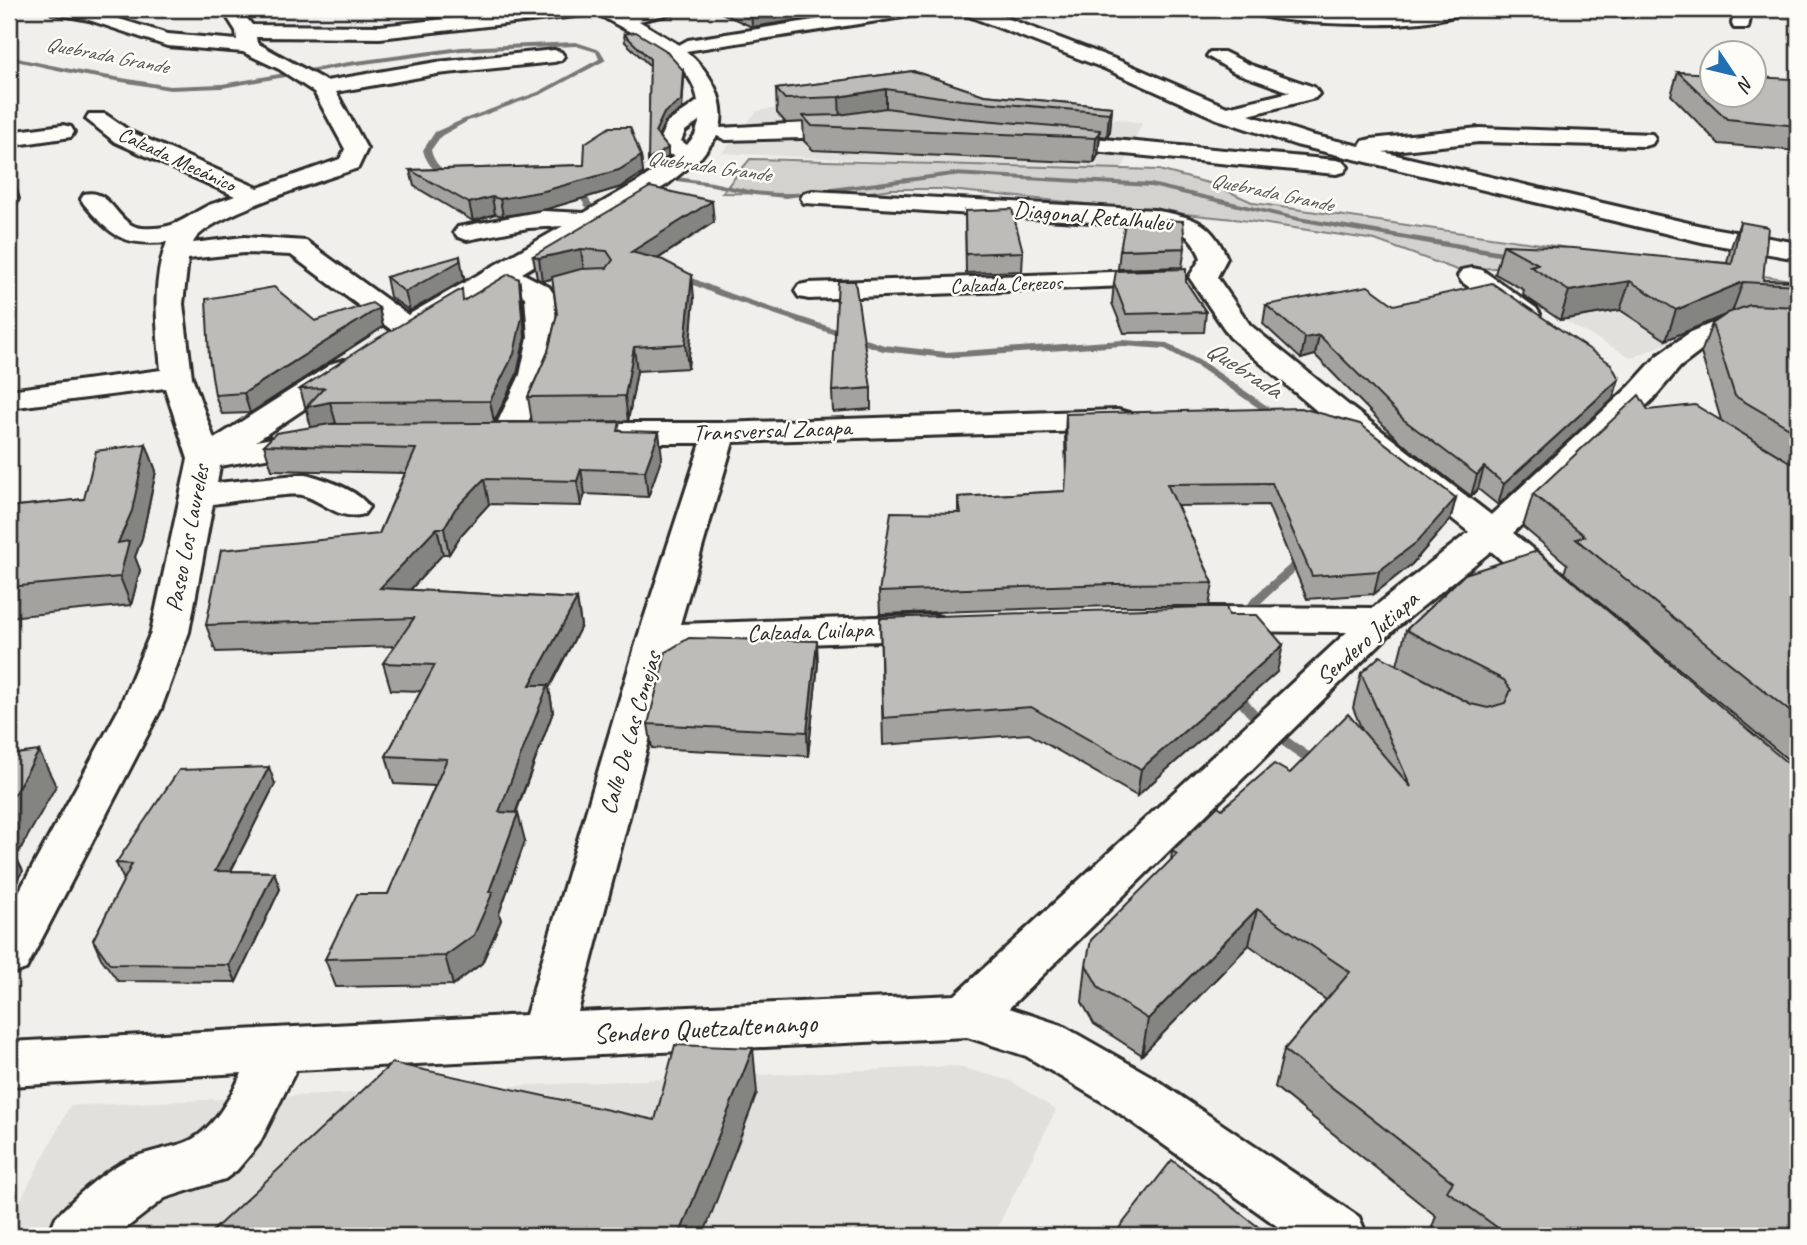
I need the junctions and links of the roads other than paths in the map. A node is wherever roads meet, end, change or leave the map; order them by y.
1 (58, 9) edge
2 (231, 9) edge
3 (442, 9) edge
4 (585, 9) edge
5 (602, 9) edge
6 (668, 9) edge
7 (916, 9) edge
8 (967, 9) edge
9 (1253, 9) edge
10 (1460, 9) edge
11 (766, 13) dead end
12 (627, 15) edge
13 (494, 18) junction
14 (792, 29) junction
15 (247, 39) junction
16 (688, 46) junction
17 (554, 56) dead end
18 (1217, 56) dead end
19 (318, 85) junction
20 (1225, 114) junction
21 (97, 119) dead end
22 (874, 124) edge
23 (64, 132) dead end
24 (726, 133) junction
25 (9, 139) edge
26 (1029, 139) edge
27 (1644, 139) dead end
28 (1345, 149) junction
29 (690, 159) junction
30 (1471, 178) junction
31 (258, 197) junction
32 (813, 198) dead end
33 (93, 200) dead end
34 (594, 222) junction
35 (467, 232) dead end
36 (180, 243) junction
37 (1798, 251) edge
38 (503, 274) junction
39 (1472, 276) dead end
40 (1203, 277) junction
41 (809, 291) dead end
42 (1798, 326) edge
43 (1551, 331) edge
44 (385, 342) junction
45 (177, 377) junction
46 (9, 399) edge
47 (1301, 415) edge
48 (1341, 415) junction
49 (1151, 419) edge
50 (575, 433) edge
51 (720, 433) junction
52 (508, 434) edge
53 (350, 436) edge
54 (201, 477) junction
55 (352, 507) dead end
56 (1491, 532) junction
57 (1584, 611) edge
58 (1182, 619) edge
59 (1382, 620) junction
60 (962, 625) edge
61 (657, 637) junction
62 (9, 955) edge
63 (967, 1016) junction
64 (546, 1035) junction
65 (278, 1049) junction
66 (9, 1064) edge
67 (77, 1236) edge
68 (1338, 1236) edge

1 - 15 street
2 - 15 street
3 - 13 street
4 - 13 street
5 - 12 street
6 - 12 street
7 - 14 street
8 - 20 street
9 - 10 street
11 - 14 street
12 - 16 street
12 - 29 street
13 - 15 street
14 - 16 street
15 - 19 street
16 - 24 street
17 - 19 street
18 - 20 street
19 - 31 street
20 - 28 street
21 - 31 street, Calzada Mecánico
22 - 24 street
23 - 25 street
24 - 29 street
26 - 30 street
27 - 28 street
28 - 30 street
29 - 34 street
30 - 37 street
31 - 36 street
32 - 40 street, Diagonal Retalhuleu
33 - 36 street
34 - 35 street
34 - 38 street
36 - 44 street
36 - 45 street, Paseo Los Laureles
38 - 44 street
38 - 52 street
39 - 43 street
40 - 41 street, Calzada Cerezos
40 - 48 street
42 - 56 street, Sendero Jutiapa
44 - 54 street
45 - 46 street
45 - 54 street, Paseo Los Laureles
47 - 48 street
48 - 56 street
49 - 51 street, Transversal Zacapa
50 - 51 street, Transversal Zacapa
51 - 61 street, Calle De Las Conejas
53 - 54 street
54 - 55 street
54 - 62 street, Paseo Los Laureles
56 - 57 street
56 - 59 street, Sendero Jutiapa
58 - 59 street
59 - 63 street, Sendero Jutiapa
60 - 61 street, Calzada Cuilapa
61 - 64 street, Calle De Las Conejas
63 - 64 street, Sendero Quetzaltenango
63 - 68 street, Sendero Quetzaltenango
64 - 65 street, Sendero Quetzaltenango
65 - 66 street, Sendero Quetzaltenango
65 - 67 street

